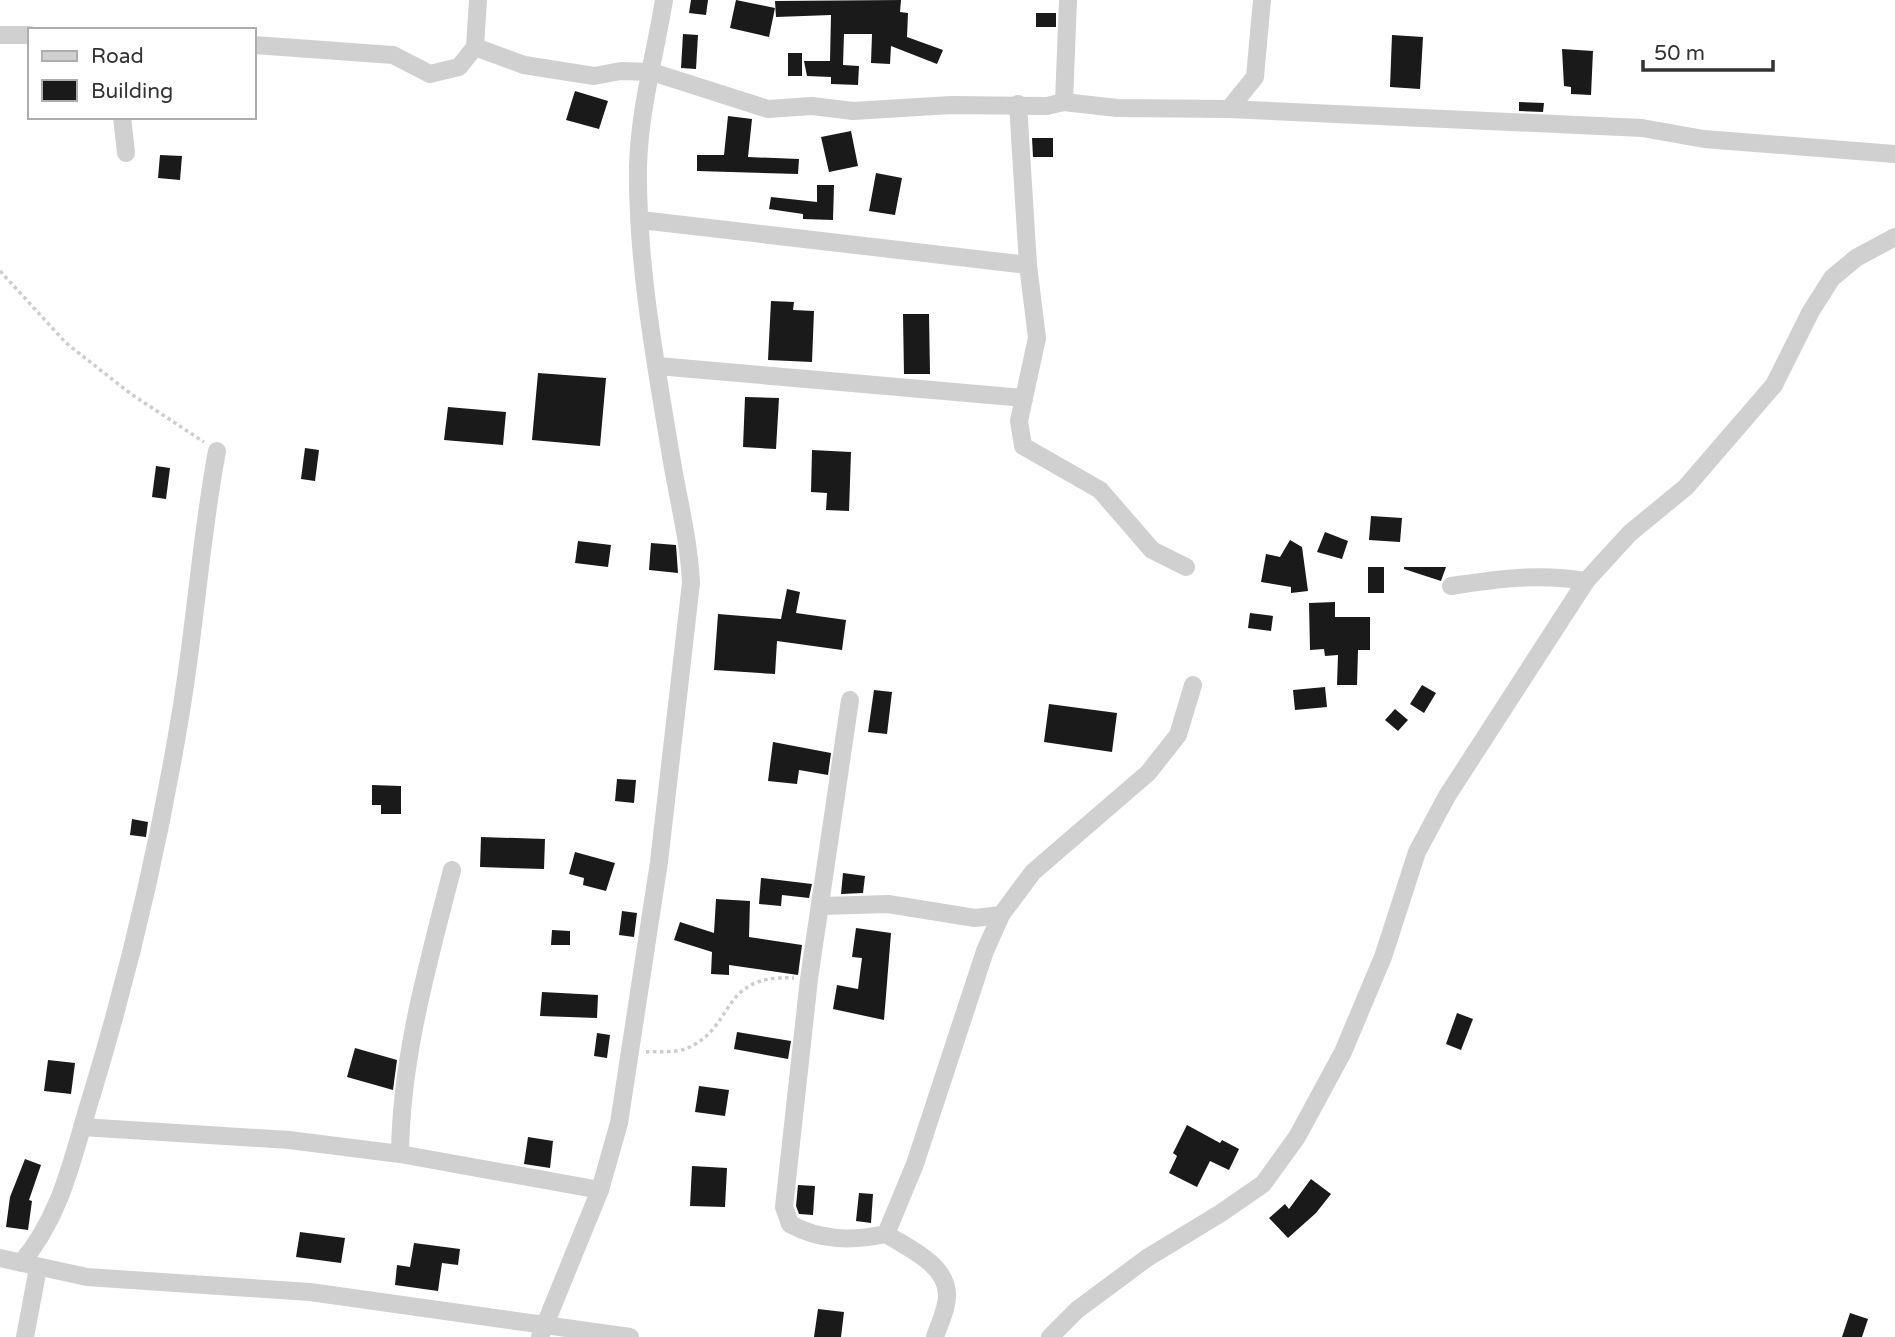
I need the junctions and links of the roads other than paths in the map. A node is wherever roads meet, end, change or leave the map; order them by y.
1 (478, 0) edge
2 (664, 0) edge
3 (1068, 0) edge
4 (1262, 0) edge
5 (0, 34) edge
6 (28, 35) edge
7 (256, 45) edge
8 (475, 47) junction
9 (652, 72) junction
10 (1064, 102) junction
11 (1018, 104) junction
12 (1229, 109) junction
13 (122, 119) edge
14 (126, 153) dead end
15 (1895, 154) edge
16 (640, 220) junction
17 (1895, 237) edge
18 (1028, 265) junction
19 (658, 366) junction
20 (1024, 398) junction
21 (217, 451) road end
22 (1186, 567) dead end
23 (1586, 581) junction
24 (1451, 586) dead end
25 (1193, 685) dead end
26 (850, 700) dead end
27 (452, 870) dead end
28 (822, 906) junction
29 (1001, 915) junction
30 (82, 1126) junction
31 (400, 1154) junction
32 (600, 1190) junction
33 (886, 1234) junction
34 (0, 1258) edge
35 (29, 1266) junction
36 (543, 1330) edge
37 (25, 1337) edge
38 (630, 1337) edge
39 (935, 1337) edge
40 (1050, 1337) edge

1 - 8 street
2 - 9 street
3 - 10 street
4 - 12 street
5 - 6 street
7 - 8 street
8 - 9 street
9 - 11 street
9 - 16 street
10 - 11 street
10 - 12 street
11 - 18 street
12 - 15 street
13 - 14 street
16 - 18 street
16 - 19 street
17 - 23 street
18 - 20 street
19 - 20 street
19 - 32 street
20 - 22 street
21 - 30 street
23 - 24 street
23 - 40 street
25 - 29 street
26 - 28 street
27 - 31 street
28 - 29 street
28 - 33 street
29 - 33 street
30 - 31 street
30 - 35 street
31 - 32 street
32 - 36 street
33 - 39 street
34 - 35 street
35 - 36 street
35 - 37 street
36 - 38 street

